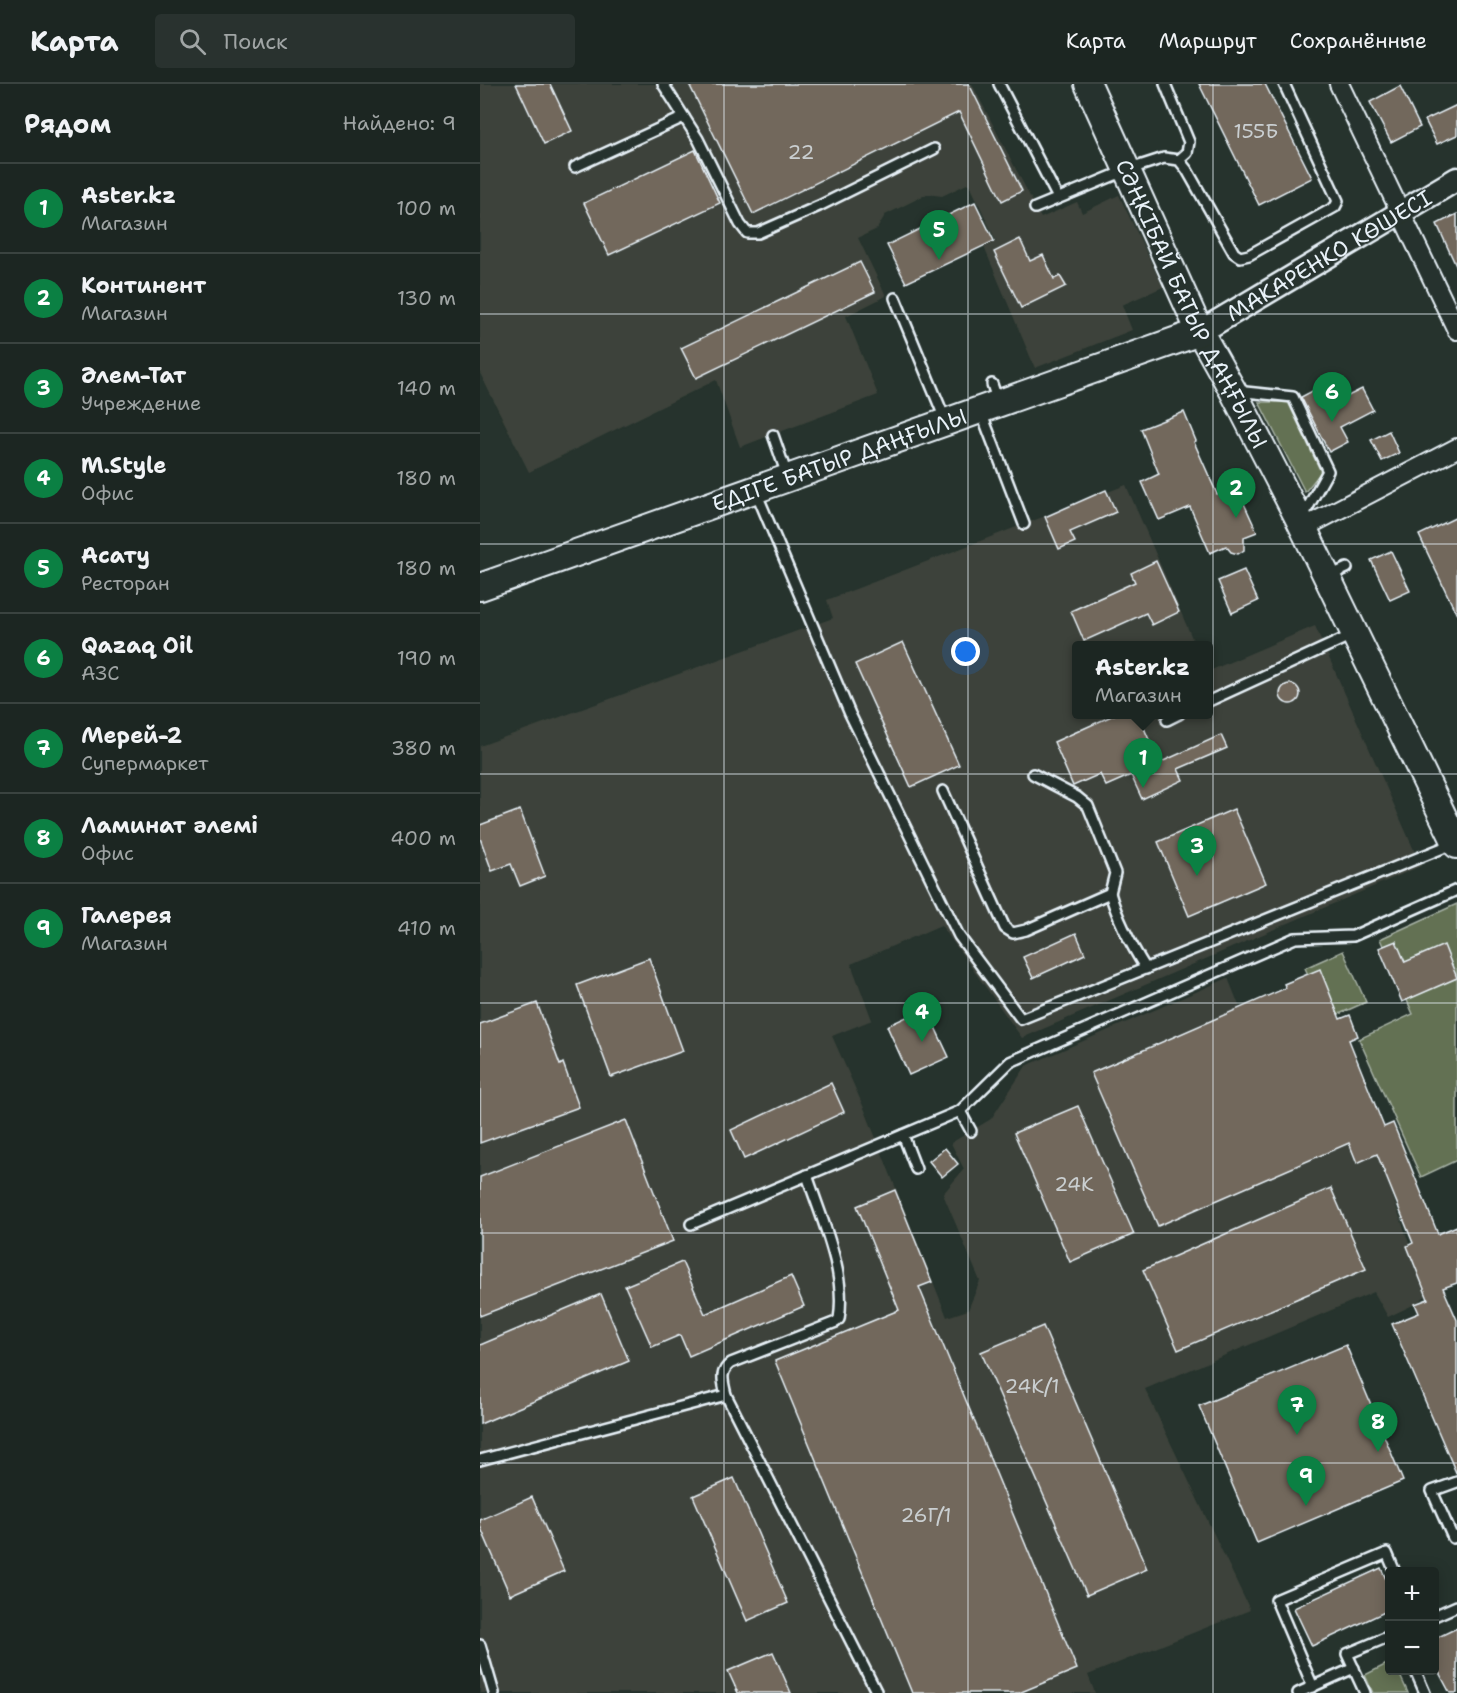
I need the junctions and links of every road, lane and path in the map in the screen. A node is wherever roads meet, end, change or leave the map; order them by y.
1 (663, 84) edge
2 (999, 84) edge
3 (1088, 84) edge
4 (1165, 84) edge
5 (1284, 84) edge
6 (1339, 84) edge
7 (684, 117) junction
8 (934, 148) dead end
9 (1179, 160) junction
10 (575, 168) dead end
11 (1127, 170) junction
12 (1457, 179) edge
13 (1058, 198) junction
14 (1035, 208) dead end
15 (1400, 211) junction
16 (895, 298) dead end
17 (1457, 330) edge
18 (1200, 332) junction
19 (1233, 391) junction
20 (990, 399) junction
21 (946, 422) junction
22 (772, 435) dead end
23 (1457, 448) edge
24 (788, 478) junction
25 (755, 489) junction
26 (1024, 524) dead end
27 (1301, 525) junction
28 (480, 587) edge
29 (1355, 634) junction
30 (1213, 699) edge
31 (1033, 774) dead end
32 (943, 791) dead end
33 (1456, 844) edge
34 (1457, 890) edge
35 (1110, 893) junction
36 (1146, 969) junction
37 (960, 1111) junction
38 (971, 1131) dead end
39 (903, 1135) junction
40 (916, 1169) dead end
41 (807, 1175) junction
42 (691, 1224) dead end
43 (726, 1395) junction
44 (480, 1460) edge
45 (1457, 1482) edge
46 (1457, 1536) edge
47 (1393, 1567) edge
48 (1457, 1606) edge
49 (1439, 1614) edge
50 (1385, 1638) edge
51 (480, 1646) edge
52 (1354, 1668) junction
53 (1417, 1675) edge
54 (1312, 1687) junction
55 (494, 1693) edge
56 (875, 1693) edge
57 (1298, 1693) edge
58 (1365, 1693) edge
59 (1425, 1693) edge

1 - 7 lane
2 - 13 lane
3 - 11 main road, СӘҢКІБАЙ БАТЫР ДАҢҒЫЛЫ
4 - 9 lane
5 - 9 lane
6 - 15 street
7 - 8 lane
7 - 10 lane
9 - 11 lane
11 - 13 lane
11 - 18 main road, СӘҢКІБАЙ БАТЫР ДАҢҒЫЛЫ
12 - 15 street, МАКАРЕНКО КӨШЕСІ
13 - 14 lane
15 - 17 street
15 - 18 street, МАКАРЕНКО КӨШЕСІ
16 - 21 lane
18 - 19 main road, СӘҢКІБАЙ БАТЫР ДАҢҒЫЛЫ
18 - 20 main road, ЕДІГЕ БАТЫР ДАҢҒЫЛЫ
19 - 27 main road, СӘҢКІБАЙ БАТЫР ДАҢҒЫЛЫ
19 - 27 lane
20 - 21 main road, ЕДІГЕ БАТЫР ДАҢҒЫЛЫ
20 - 26 lane
21 - 24 main road, ЕДІГЕ БАТЫР ДАҢҒЫЛЫ
22 - 24 lane
23 - 27 street
24 - 25 main road, ЕДІГЕ БАТЫР ДАҢҒЫЛЫ
25 - 28 main road, ЕДІГЕ БАТЫР ДАҢҒЫЛЫ
25 - 36 lane
27 - 29 main road, СӘҢКІБАЙ БАТЫР ДАҢҒЫЛЫ
29 - 30 lane
29 - 33 main road, СӘҢКІБАЙ БАТЫР ДАҢҒЫЛЫ
31 - 35 lane
32 - 35 lane
33 - 36 lane
34 - 37 lane
35 - 36 lane
37 - 38 lane
37 - 39 lane
39 - 40 lane
39 - 41 lane
41 - 42 lane
41 - 43 lane
43 - 44 lane
43 - 56 lane
45 - 46 lane
47 - 54 lane
48 - 49 lane
50 - 52 lane
51 - 55 lane
52 - 54 lane
52 - 58 lane
53 - 59 lane
54 - 57 lane

